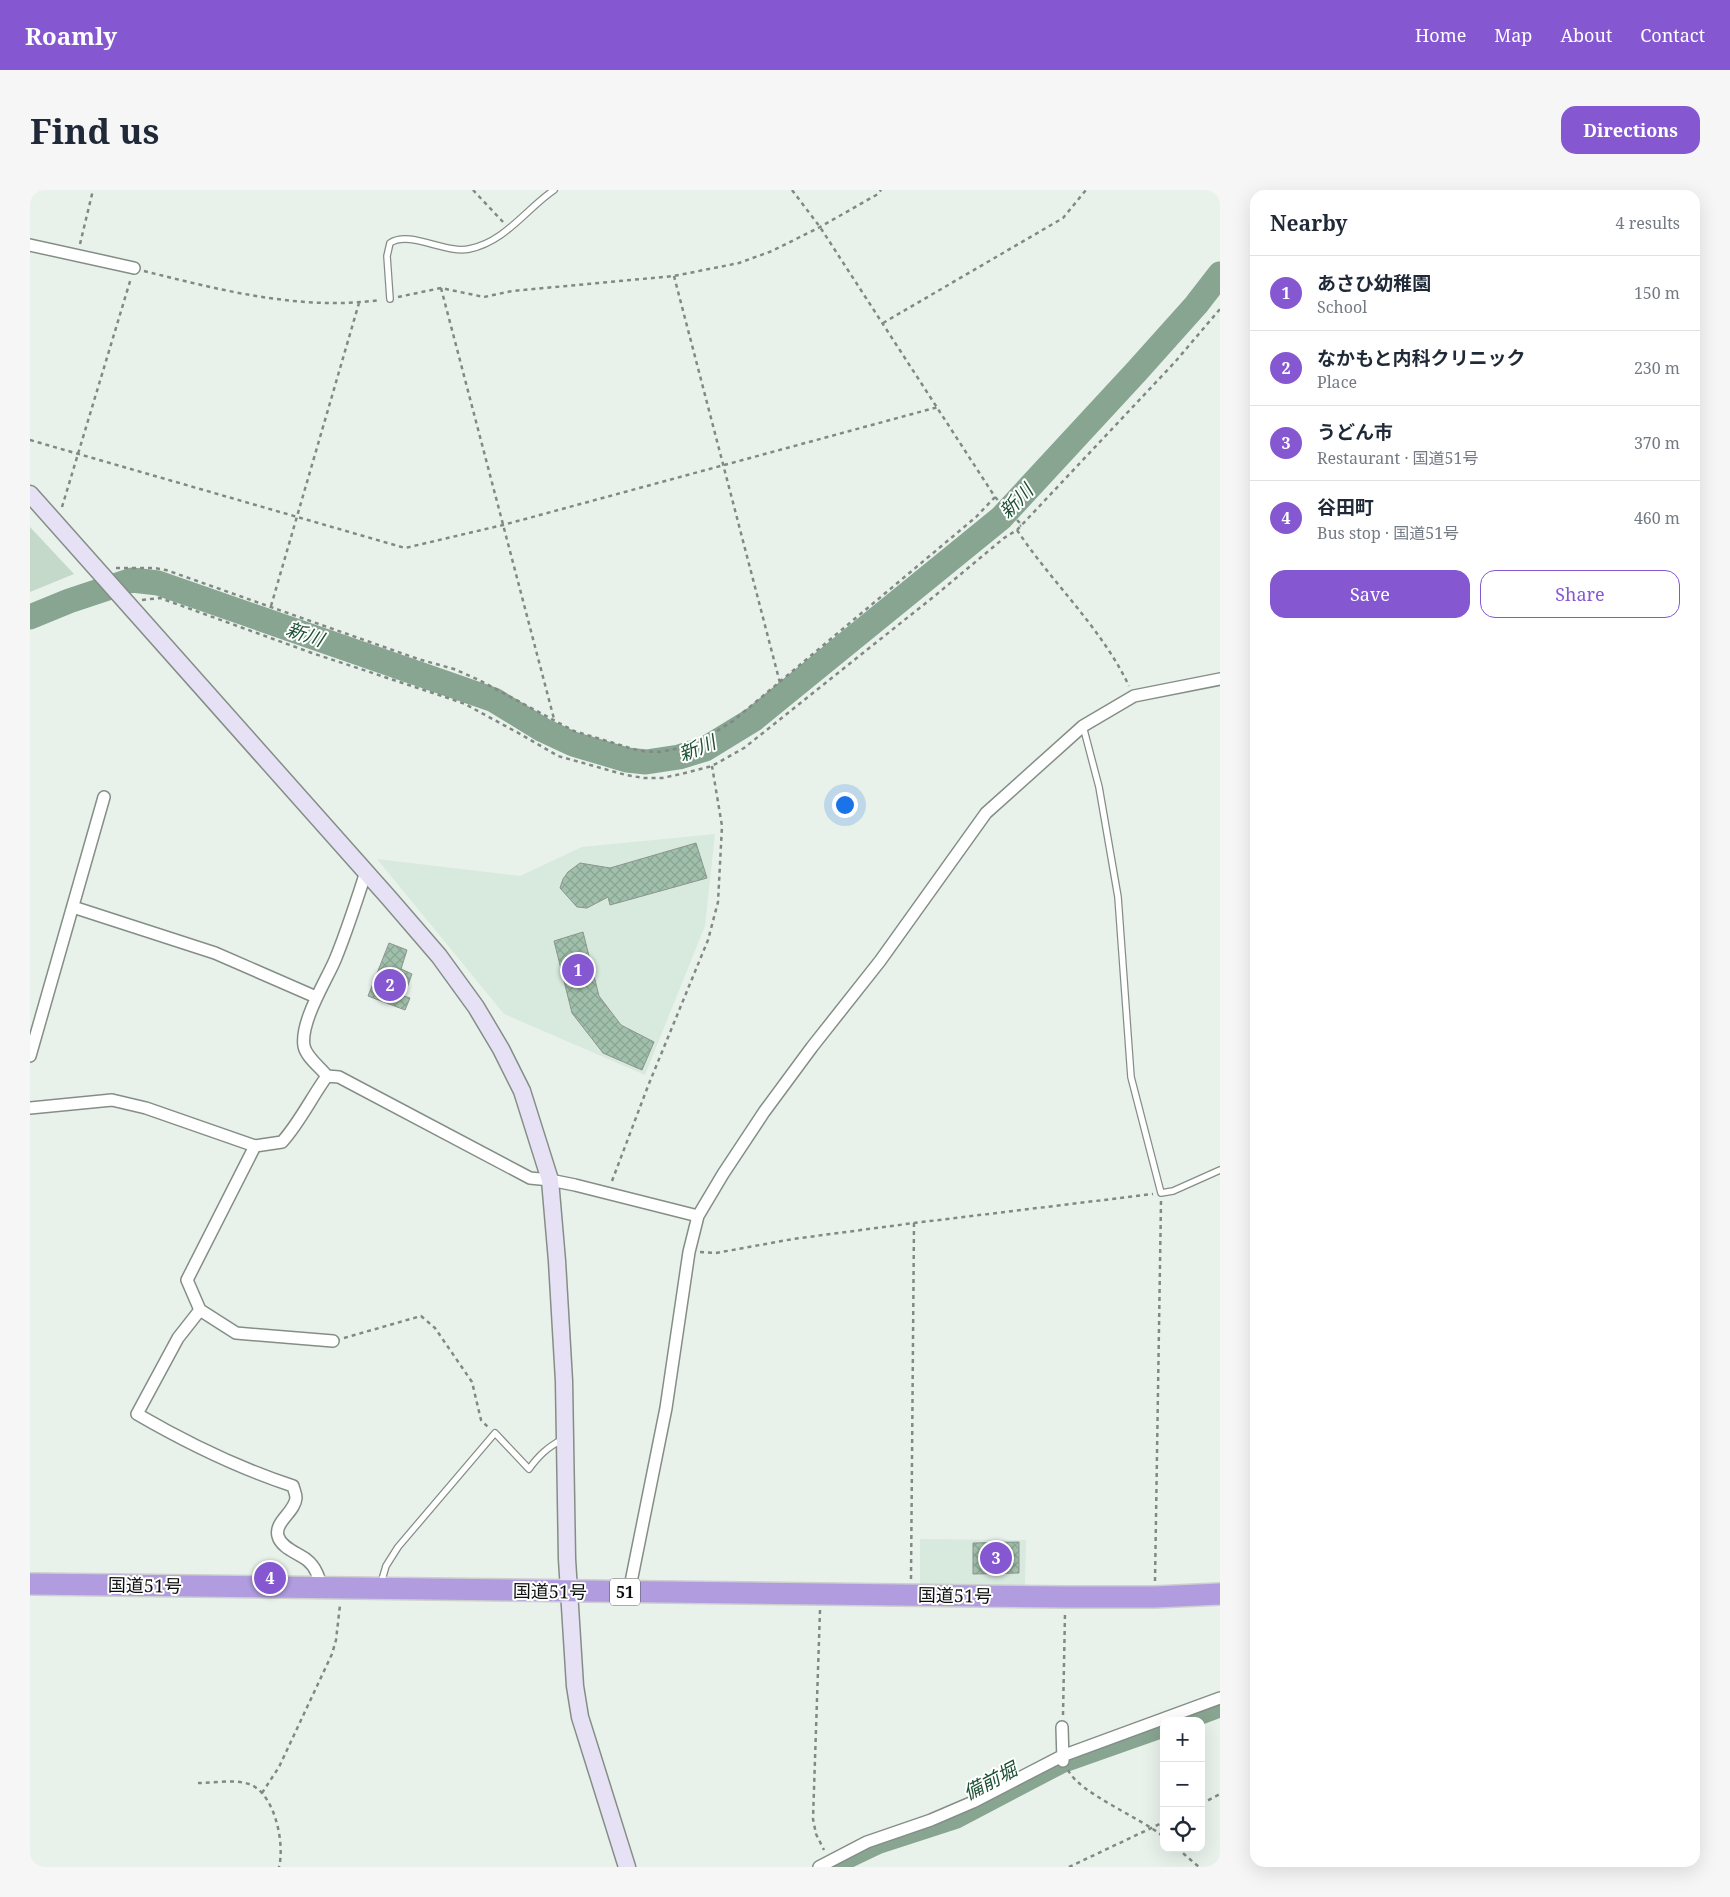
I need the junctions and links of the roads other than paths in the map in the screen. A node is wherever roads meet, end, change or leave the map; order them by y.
1 (554, 190) edge
2 (30, 245) edge
3 (134, 268) road end
4 (390, 299) road end
5 (30, 494) edge
6 (1220, 680) edge
7 (1083, 726) junction
8 (104, 796) dead end
9 (366, 872) junction
10 (73, 907) junction
11 (316, 997) junction
12 (30, 1056) edge
13 (327, 1076) junction
14 (30, 1108) edge
15 (255, 1146) junction
16 (1220, 1170) edge
17 (550, 1180) junction
18 (698, 1216) junction
19 (200, 1310) junction
20 (333, 1341) road end
21 (565, 1438) junction
22 (30, 1584) edge
23 (332, 1588) junction
24 (379, 1588) junction
25 (570, 1591) junction
26 (629, 1592) junction
27 (1220, 1594) edge
28 (1220, 1698) edge
29 (1062, 1727) road end
30 (1063, 1758) junction
31 (824, 1864) edge
32 (627, 1867) edge

1 - 4 lane
2 - 3 street
5 - 9 street
6 - 7 street
7 - 16 lane
7 - 18 street
8 - 10 street
9 - 11 street
9 - 17 street
10 - 11 street
10 - 12 street
11 - 13 street
13 - 15 street
13 - 17 street
14 - 15 street
15 - 19 street
17 - 18 street
17 - 21 street
18 - 26 street
19 - 20 street
19 - 23 street
21 - 24 lane
21 - 25 street
22 - 23 highway, 国道51号 / 51
23 - 24 highway, 国道51号 / 51
24 - 25 highway, 国道51号 / 51
25 - 26 highway, 国道51号 / 51
25 - 32 street
26 - 27 highway, 国道51号 / 51
28 - 30 street
29 - 30 street
30 - 31 street

